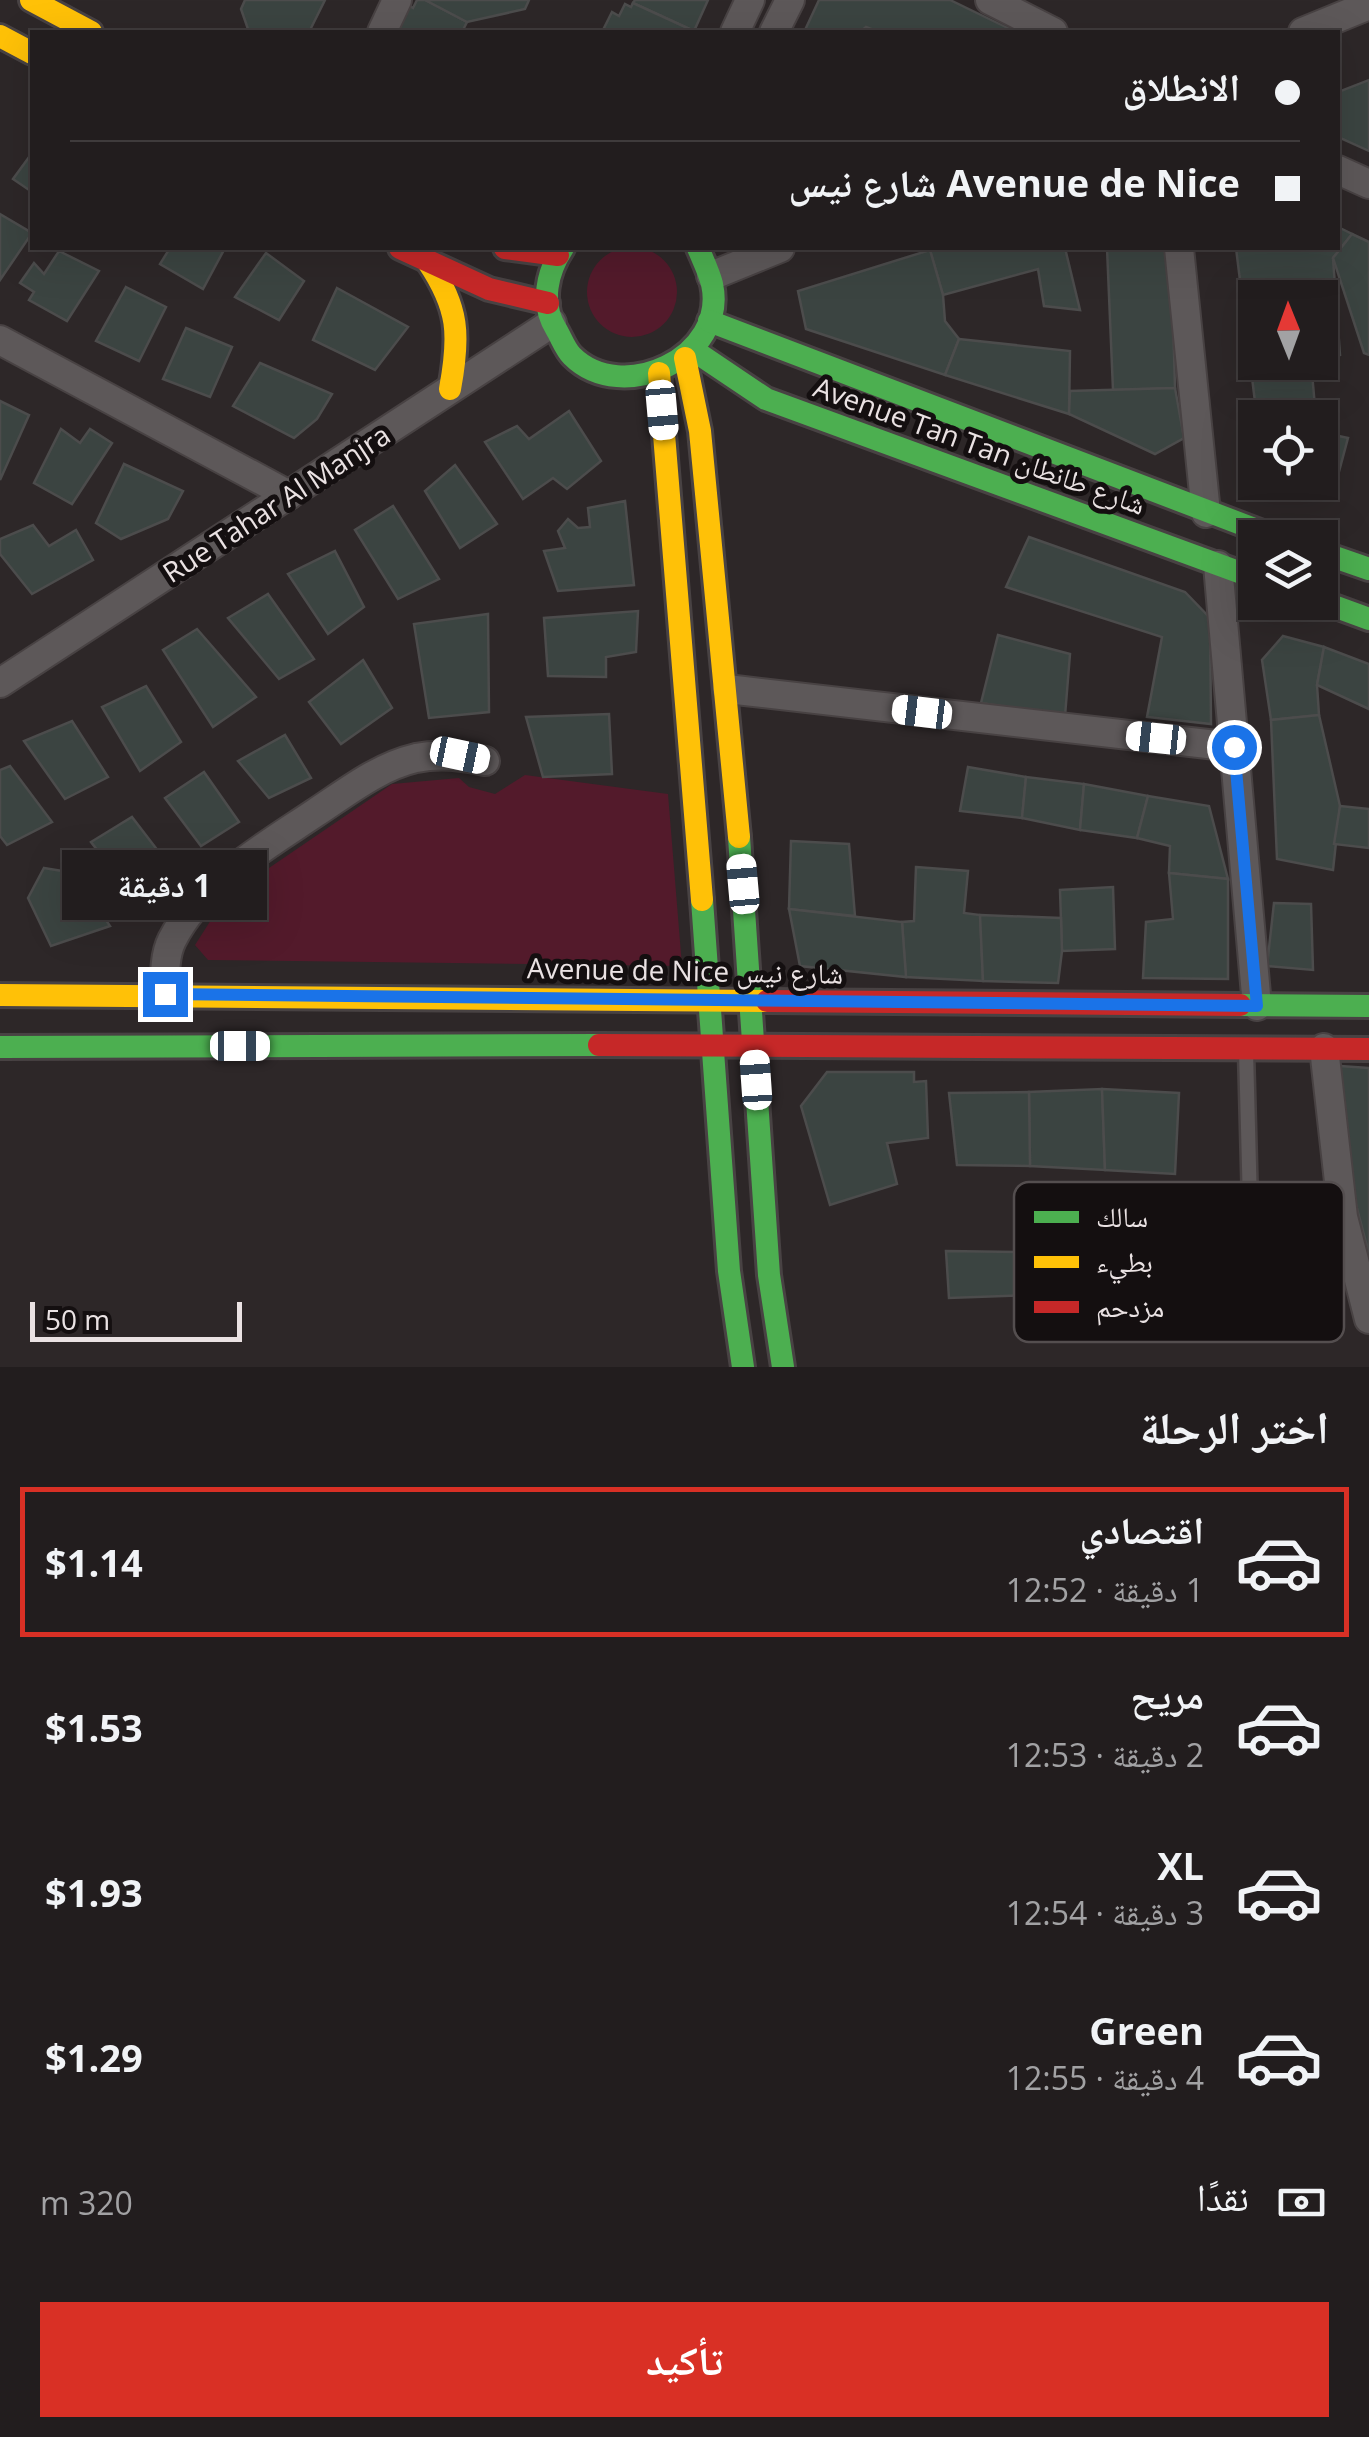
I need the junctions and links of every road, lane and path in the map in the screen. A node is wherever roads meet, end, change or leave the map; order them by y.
1 (31, 0) edge
2 (397, 0) edge
3 (750, 0) edge
4 (790, 0) edge
5 (990, 0) edge
6 (1369, 5) edge
7 (87, 30) edge
8 (383, 30) edge
9 (736, 30) edge
10 (775, 30) edge
11 (1048, 30) edge
12 (1307, 30) edge
13 (1, 38) edge
14 (30, 52) edge
15 (404, 250) edge
16 (699, 250) edge
17 (775, 250) edge
18 (1179, 250) edge
19 (561, 251) edge
20 (428, 262) junction
21 (711, 276) junction
22 (550, 313) junction
23 (709, 321) junction
24 (0, 340) edge
25 (689, 354) junction
26 (659, 373) junction
27 (450, 389) junction
28 (289, 494) junction
29 (1206, 512) junction
30 (1238, 524) edge
31 (1338, 558) edge
32 (1218, 565) junction
33 (1369, 569) edge
34 (1238, 572) edge
35 (1338, 608) edge
36 (1369, 619) edge
37 (0, 683) edge
38 (727, 689) junction
39 (1234, 747) junction
40 (485, 760) dead end
41 (165, 994) junction
42 (0, 995) edge
43 (752, 1001) junction
44 (710, 1002) junction
45 (1257, 1006) junction
46 (1369, 1006) edge
47 (713, 1045) junction
48 (754, 1045) junction
49 (0, 1047) edge
50 (1246, 1048) junction
51 (1324, 1048) junction
52 (1369, 1049) edge
53 (1249, 1182) edge
54 (1339, 1182) edge
55 (1344, 1221) edge
56 (1369, 1319) edge
57 (742, 1367) edge
58 (783, 1367) edge

1 - 7 main road
2 - 8 street
3 - 9 street
4 - 10 street
5 - 11 street
6 - 12 street
13 - 14 main road
15 - 20 main road
16 - 21 main road
17 - 21 street
18 - 29 street
19 - 22 main road
20 - 22 main road
20 - 27 main road
21 - 23 main road
22 - 26 main road
22 - 27 street, Rue Tahar Al Manjra
23 - 25 main road
23 - 29 main road, Avenue Tan Tan شارع طانطان
24 - 28 street
25 - 26 main road
25 - 32 main road, Avenue Tan Tan شارع طانطان
25 - 38 main road
26 - 44 main road
27 - 28 street, Rue Tahar Al Manjra
28 - 37 street, Rue Tahar Al Manjra
29 - 30 main road, Avenue Tan Tan شارع طانطان
31 - 33 main road
32 - 34 main road, Avenue Tan Tan شارع طانطان
32 - 39 street
35 - 36 main road
38 - 39 street
38 - 43 main road
39 - 45 street
40 - 41 street
41 - 42 main road, Avenue de Nice شارع نيس
41 - 44 main road, Avenue de Nice شارع نيس
43 - 44 main road, Avenue de Nice شارع نيس
43 - 45 main road, Avenue de Nice شارع نيس
43 - 48 main road
44 - 47 main road
45 - 46 main road, Avenue de Nice شارع نيس
47 - 48 main road
47 - 49 main road
47 - 57 main road
48 - 50 main road
48 - 58 main road
50 - 51 main road
50 - 53 lane
51 - 52 main road
51 - 54 street
55 - 56 street

